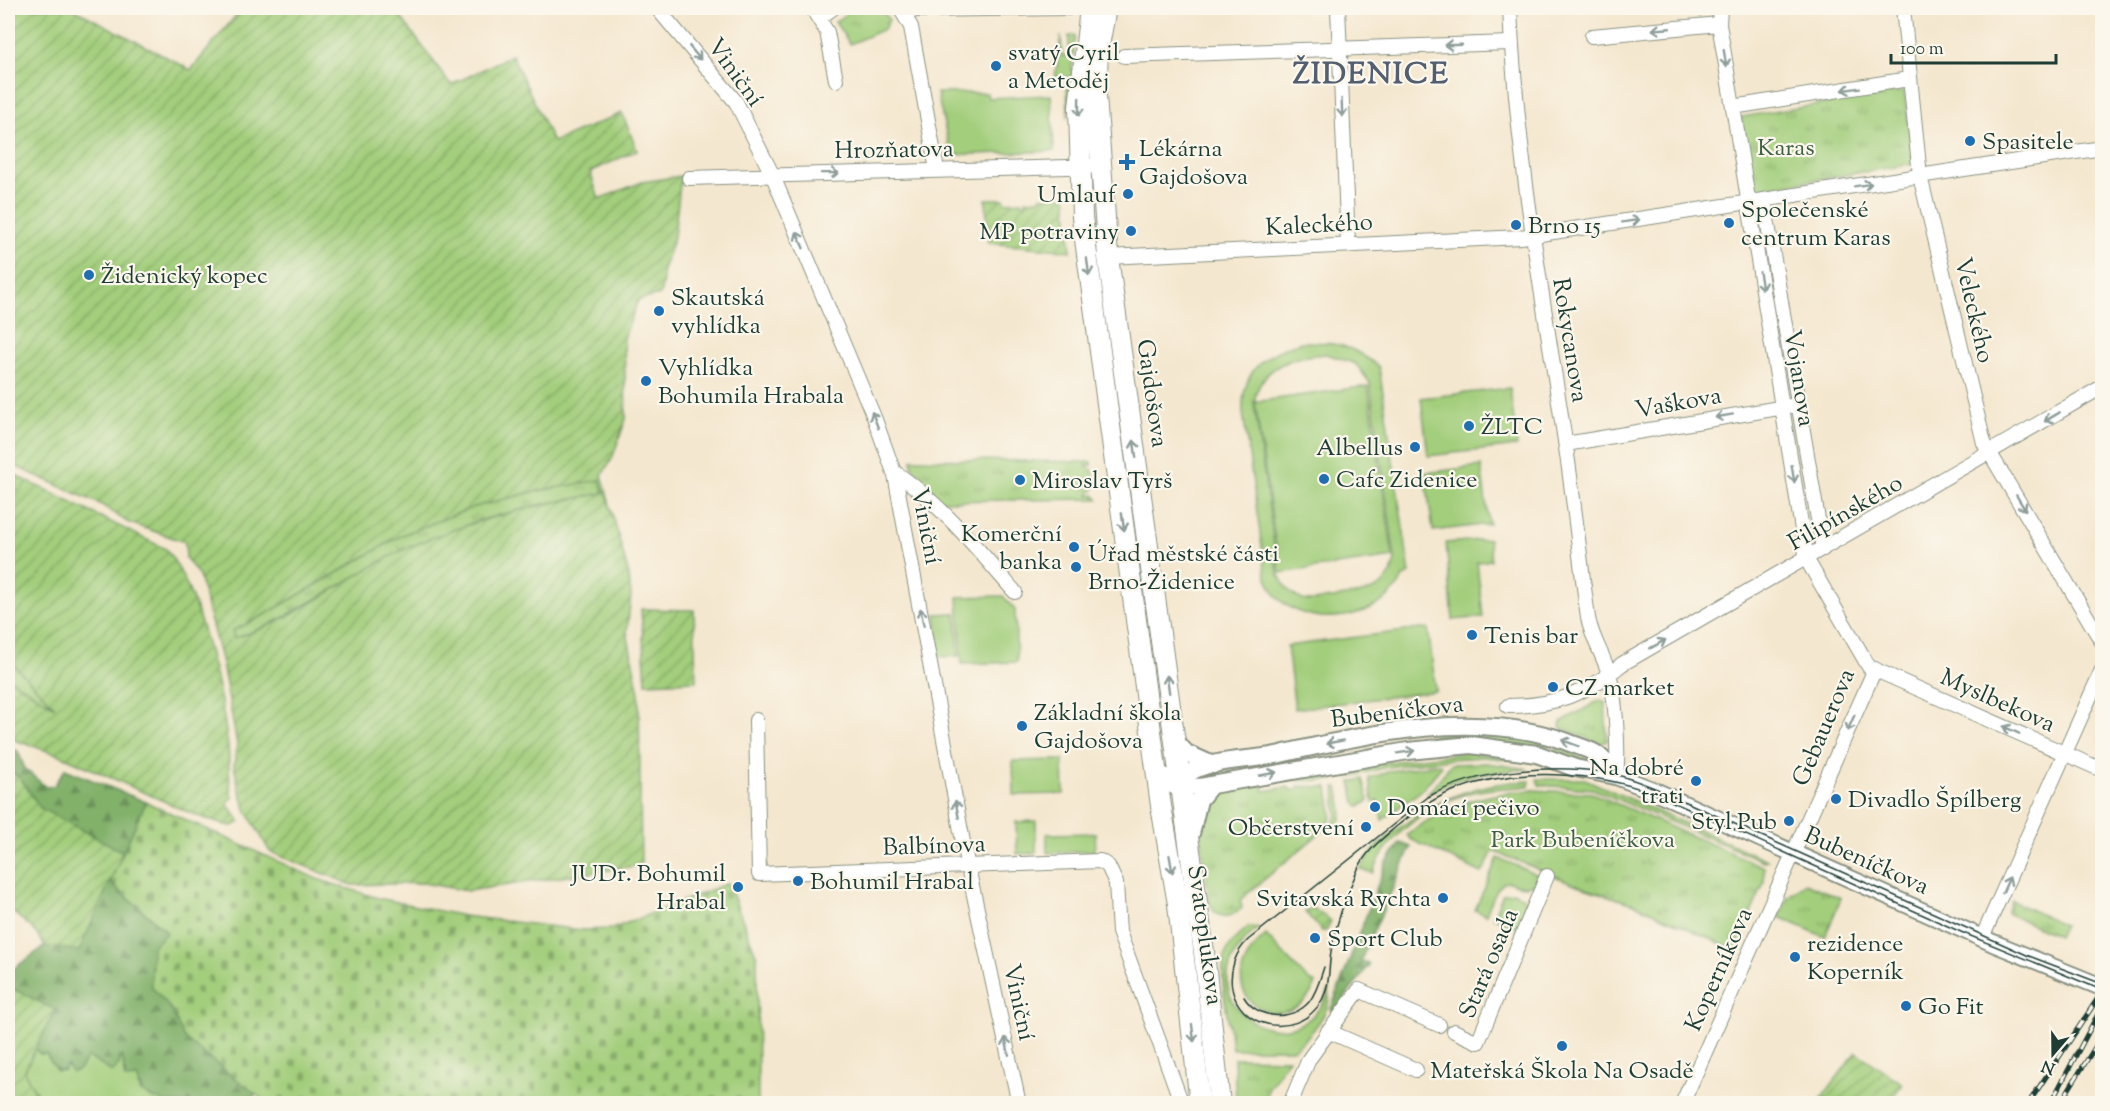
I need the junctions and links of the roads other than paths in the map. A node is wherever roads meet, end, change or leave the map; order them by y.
1 (657, 8) edge
2 (833, 8) edge
3 (1068, 8) edge
4 (1090, 8) edge
5 (1106, 8) edge
6 (1338, 8) edge
7 (1510, 8) edge
8 (1720, 8) edge
9 (1903, 8) edge
10 (902, 10) edge
11 (816, 13) edge
12 (1719, 24) junction
13 (1592, 36) dead end
14 (1511, 43) junction
15 (1339, 50) junction
16 (1124, 56) dead end
17 (1909, 79) junction
18 (837, 80) dead end
19 (1733, 107) junction
20 (2103, 148) edge
21 (1079, 166) junction
22 (1100, 166) junction
23 (937, 170) junction
24 (772, 174) junction
25 (1920, 176) junction
26 (689, 178) dead end
27 (1764, 201) junction
28 (1748, 203) junction
29 (1532, 236) junction
30 (1348, 245) junction
31 (1108, 257) junction
32 (2103, 387) edge
33 (1798, 405) junction
34 (1782, 407) junction
35 (1566, 444) junction
36 (1991, 453) junction
37 (895, 475) junction
38 (1823, 549) junction
39 (1807, 560) junction
40 (1015, 592) dead end
41 (2103, 642) edge
42 (1875, 669) junction
43 (2103, 670) edge
44 (1609, 675) junction
45 (1508, 706) dead end
46 (756, 720) dead end
47 (1176, 742) junction
48 (2065, 754) junction
49 (1213, 765) junction
50 (2103, 770) edge
51 (1616, 776) junction
52 (1174, 780) junction
53 (1211, 785) junction
54 (1189, 843) junction
55 (1794, 853) junction
56 (968, 867) junction
57 (1547, 876) dead end
58 (1982, 938) junction
59 (2099, 986) dead end
60 (1439, 1025) dead end
61 (1328, 1031) junction
62 (1454, 1031) dead end
63 (1416, 1070) dead end
64 (1019, 1104) edge
65 (1182, 1104) edge
66 (1200, 1104) edge
67 (1220, 1104) edge
68 (1290, 1104) edge
69 (1682, 1104) edge

1 -> 24 street, Viniční
2 - 11 street
3 - 10 street
4 -> 21 main road, Gajdošova
5 - 22 main road, Gajdošova
6 - 15 street
7 - 14 street, Rokycanova
8 - 12 street, Vojanova
9 - 17 street, Veleckého
10 - 23 street
11 - 18 street
12 -> 13 street
12 -> 19 street, Vojanova
14 -> 15 street
14 - 29 street, Rokycanova
15 - 16 street
15 -> 30 street
17 -> 19 street
17 - 25 street, Veleckého
19 - 28 street, Vojanova
20 - 25 street, Kaleckého
21 - 22 street, Hrozňatova
21 - 23 street, Hrozňatova
21 -> 52 main road, Gajdošova
22 - 31 main road, Gajdošova
24 -> 23 street, Hrozňatova
24 - 26 street, Hrozňatova
37 -> 24 street, Viniční
27 -> 25 street, Kaleckého
25 - 36 street, Veleckého
27 - 28 street, Kaleckého
27 - 33 street, Vojanova
29 -> 28 street, Kaleckého
28 -> 34 street, Vojanova
29 - 30 street, Kaleckého
29 - 35 street, Rokycanova
30 - 31 street, Kaleckého
47 -> 31 main road, Gajdošova
32 -> 36 street, Filipínského
33 - 34 street, Vaškova
33 - 38 street, Vojanova
34 -> 35 street, Vaškova
34 -> 39 street, Vojanova
35 - 44 street, Rokycanova
36 - 38 street, Filipínského
36 -> 41 street, Veleckého
37 - 40 street
56 -> 37 street, Viniční
38 - 39 street, Filipínského
39 - 42 street, Gebauerova
44 -> 39 street, Filipínského
48 -> 42 street, Myslbekova
42 -> 55 street, Gebauerova
43 - 48 street
44 - 45 street
44 - 51 street
46 - 56 street, Balbínova
47 - 49 street
47 - 52 main road, Gajdošova
48 - 50 street, Myslbekova
58 -> 48 street
51 -> 49 street, Bubeníčkova
49 - 52 street, Bubeníčkova
53 -> 51 street, Bubeníčkova
51 - 55 street, Bubeníčkova
52 - 53 street, Bubeníčkova
52 - 54 main road, Svatoplukova
52 -> 66 main road, Svatoplukova
53 - 54 street
54 - 67 main road, Svatoplukova
55 - 58 street, Bubeníčkova
55 - 69 street, Koperníkova
64 -> 56 street, Viniční
56 - 65 street, Balbínova
57 - 62 street, Stará osada
58 - 59 street, Bubeníčkova
60 - 61 street, Stará osada
61 - 63 street
61 - 68 street, Stará osada

